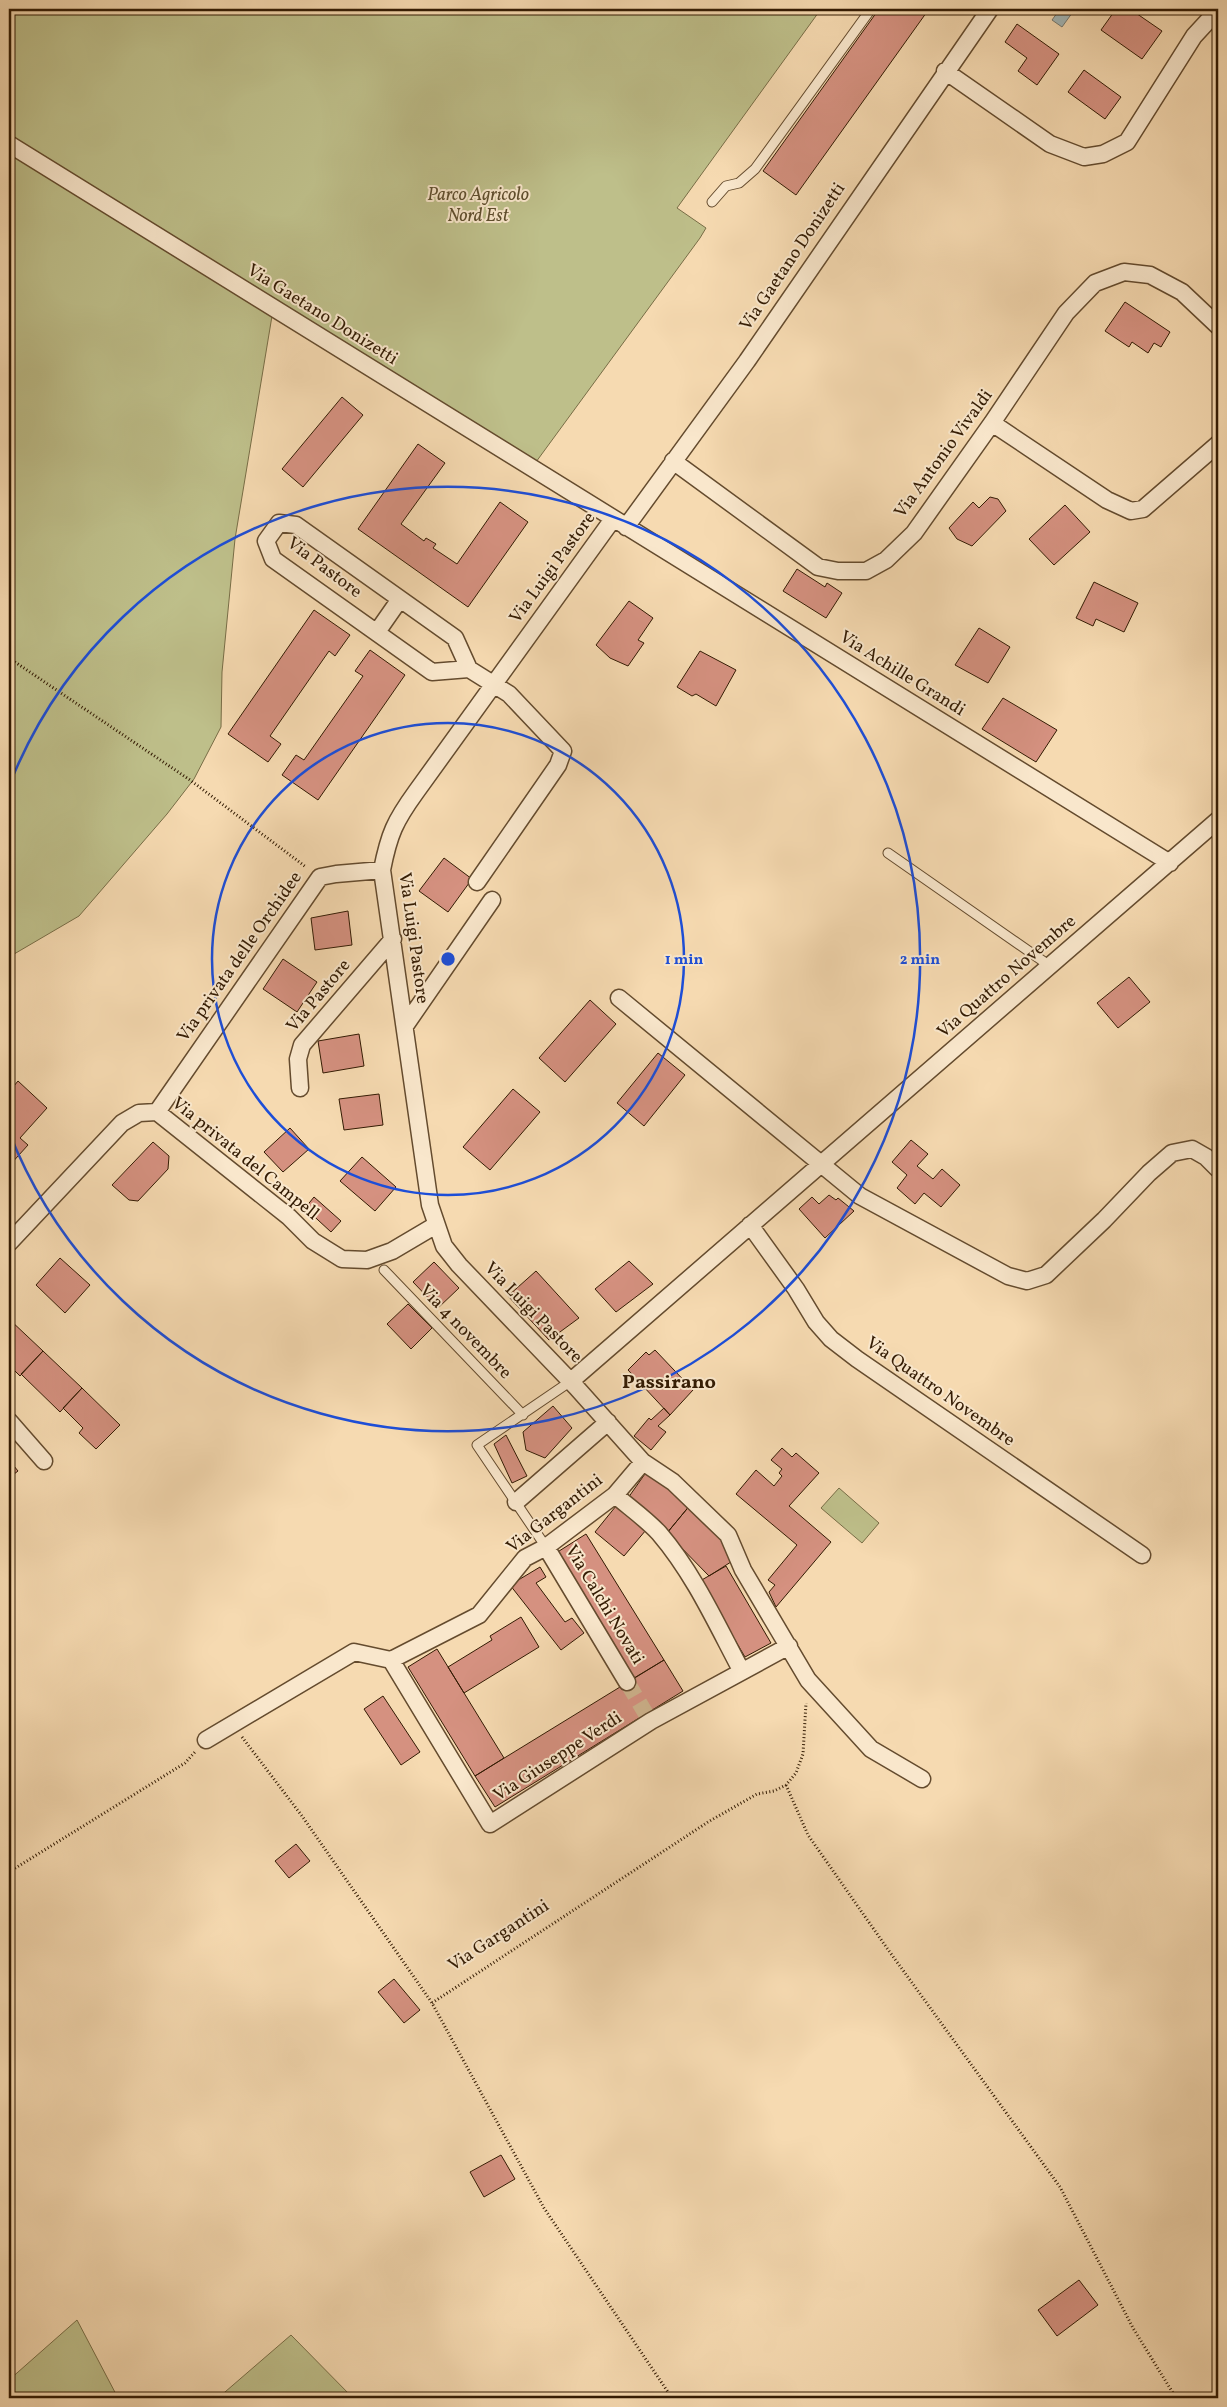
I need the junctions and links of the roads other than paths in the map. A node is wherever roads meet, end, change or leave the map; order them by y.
1 (871, 9) edge
2 (990, 9) edge
3 (1218, 10) edge
4 (945, 71) junction
5 (9, 144) edge
6 (712, 202) dead end
7 (1218, 326) edge
8 (992, 423) junction
9 (1218, 444) edge
10 (673, 462) junction
11 (620, 523) junction
12 (400, 598) junction
13 (377, 632) junction
14 (469, 669) junction
15 (494, 684) junction
16 (1218, 820) edge
17 (888, 853) dead end
18 (1170, 862) junction
19 (382, 870) junction
20 (477, 882) dead end
21 (492, 900) dead end
22 (393, 939) junction
23 (1050, 966) junction
24 (619, 998) dead end
25 (405, 1026) junction
26 (300, 1088) dead end
27 (157, 1112) junction
28 (822, 1163) junction
29 (1218, 1169) edge
30 (436, 1225) junction
31 (750, 1226) junction
32 (9, 1243) edge
33 (384, 1270) dead end
34 (571, 1381) junction
35 (523, 1415) junction
36 (9, 1421) edge
37 (608, 1422) junction
38 (44, 1461) dead end
39 (643, 1462) junction
40 (615, 1495) junction
41 (516, 1502) junction
42 (546, 1547) junction
43 (1142, 1555) dead end
44 (789, 1646) junction
45 (391, 1660) junction
46 (741, 1670) junction
47 (627, 1682) tunnel mouth
48 (206, 1740) road end
49 (922, 1779) dead end

1 - 6 lane
2 - 4 street, Via Gaetano Donizetti
3 - 4 street
4 - 10 street, Via Gaetano Donizetti
5 - 11 street, Via Gaetano Donizetti
7 - 8 street, Via Antonio Vivaldi
8 - 9 street
8 - 10 street, Via Antonio Vivaldi
10 - 11 street, Via Gaetano Donizetti
11 - 15 street, Via Luigi Pastore
11 - 18 street, Via Achille Grandi
12 - 13 street
12 - 13 street, Via Pastore
12 - 14 street, Via Pastore
13 - 14 street, Via Pastore
14 - 15 street
15 - 19 street, Via Luigi Pastore
15 - 20 street
16 - 18 street, Via Quattro Novembre
17 - 23 lane
18 - 23 street, Via Quattro Novembre
19 - 22 street, Via Luigi Pastore
19 - 27 street, Via privata delle Orchidee
21 - 25 street
22 - 25 street, Via Luigi Pastore
22 - 26 street, Via Pastore
23 - 28 street, Via Quattro Novembre
24 - 28 street
25 - 30 street, Via Luigi Pastore
27 - 30 street, Via privata del Campell
27 - 32 street, Via privata del Campell
28 - 29 street
28 - 31 street, Via Quattro Novembre
30 - 34 street, Via Luigi Pastore
31 - 34 street, Via Quattro Novembre
31 - 43 street, Via Quattro Novembre
33 - 35 lane, Via 4 novembre
34 - 35 lane, Via Quattro Novembre
34 - 37 street
35 - 41 lane, Via Calchi Novati
36 - 38 street
37 - 39 street
37 - 41 street
39 - 40 street, Via Gargantini
39 - 44 street
40 - 42 street, Via Gargantini
40 - 46 street
41 - 42 lane, Via Calchi Novati
42 - 45 street, Via Gargantini
42 - 47 street, Via Calchi Novati
44 - 46 street, Via Giuseppe Verdi
44 - 49 street
45 - 46 street, Via Giuseppe Verdi
45 - 48 street

